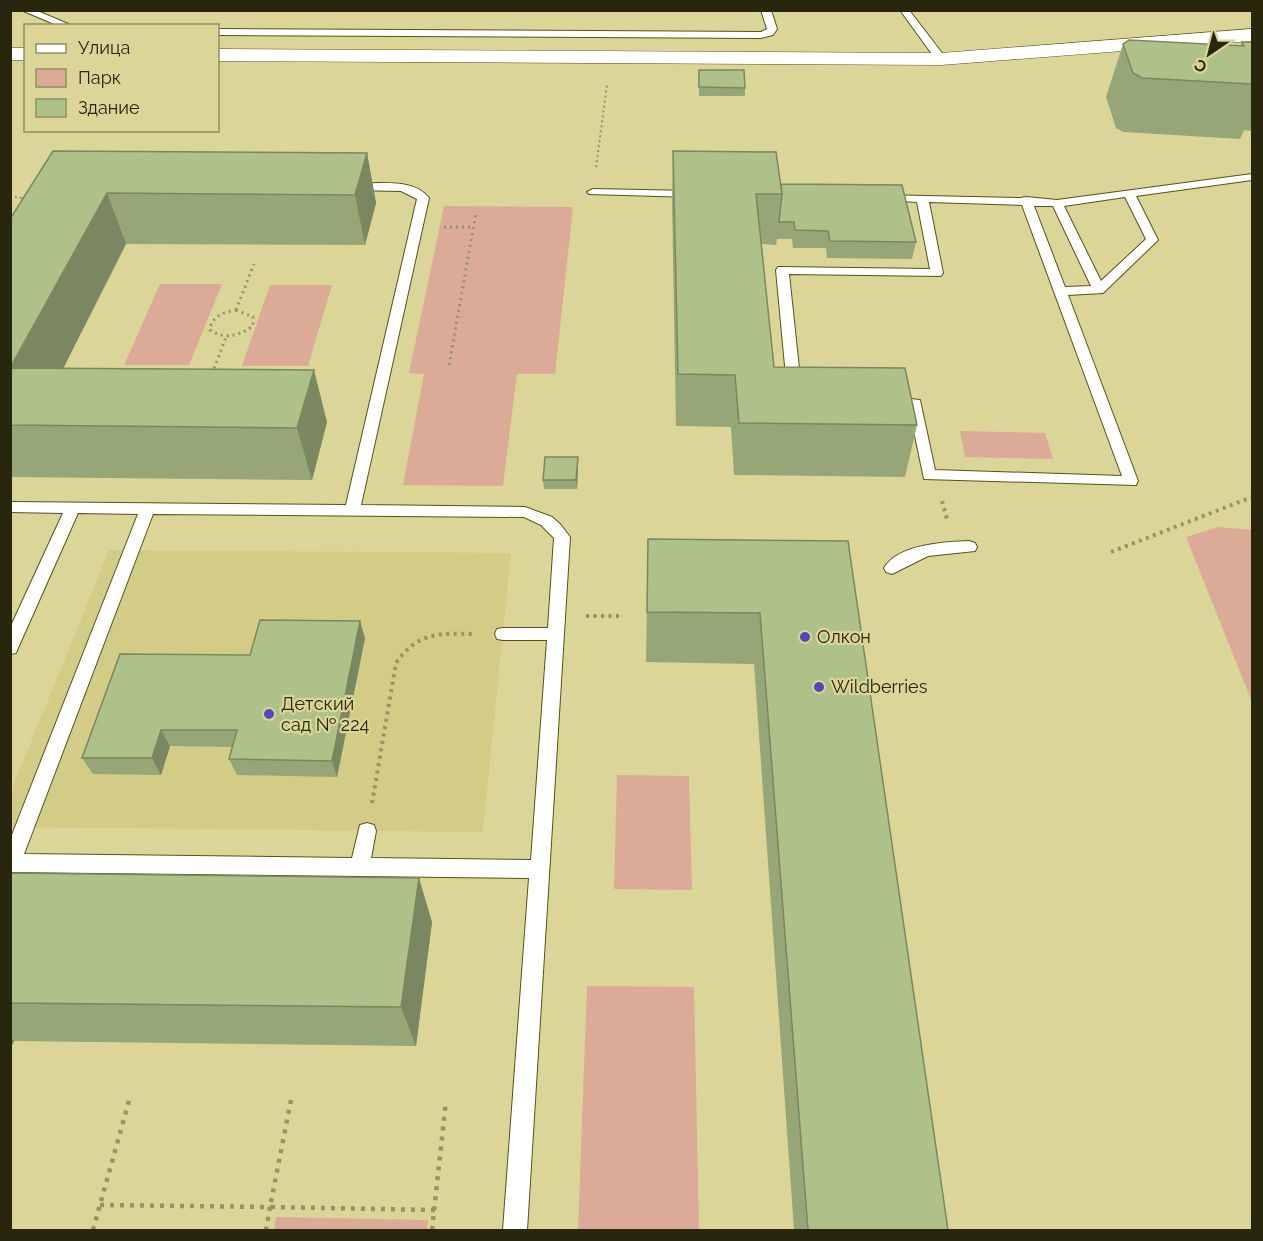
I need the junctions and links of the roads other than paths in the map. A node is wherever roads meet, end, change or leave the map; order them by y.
1 (25, 10) edge
2 (766, 10) edge
3 (904, 10) edge
4 (64, 24) edge
5 (219, 33) edge
6 (1252, 35) edge
7 (219, 55) edge
8 (941, 59) junction
9 (1252, 177) edge
10 (343, 187) edge
11 (593, 192) road end
12 (711, 194) edge
13 (1129, 194) junction
14 (875, 197) edge
15 (922, 198) junction
16 (1026, 201) junction
17 (1057, 203) junction
18 (1099, 290) junction
19 (1059, 291) junction
20 (796, 401) edge
21 (879, 402) edge
22 (10, 507) edge
23 (73, 508) junction
24 (148, 508) junction
25 (351, 510) junction
26 (969, 547) dead end
27 (892, 568) dead end
28 (503, 634) road end
29 (556, 634) junction
30 (10, 648) edge
31 (367, 831) road end
32 (11, 863) edge
33 (360, 867) junction
34 (540, 869) junction
35 (516, 1230) edge

1 - 4 lane
2 - 5 lane
3 - 8 lane
6 - 8 street
7 - 8 street
9 - 13 lane
10 - 25 lane
11 - 12 lane
13 - 17 lane
13 - 18 lane
14 - 15 lane
15 - 16 lane
15 - 20 lane
16 - 17 lane
16 - 19 lane
17 - 18 lane
18 - 19 lane
19 - 21 lane
22 - 23 lane
23 - 24 lane
23 - 30 lane
24 - 25 lane
24 - 32 lane
25 - 29 lane
26 - 27 lane
28 - 29 lane
29 - 34 lane
31 - 33 lane
32 - 33 lane
33 - 34 lane
34 - 35 lane

